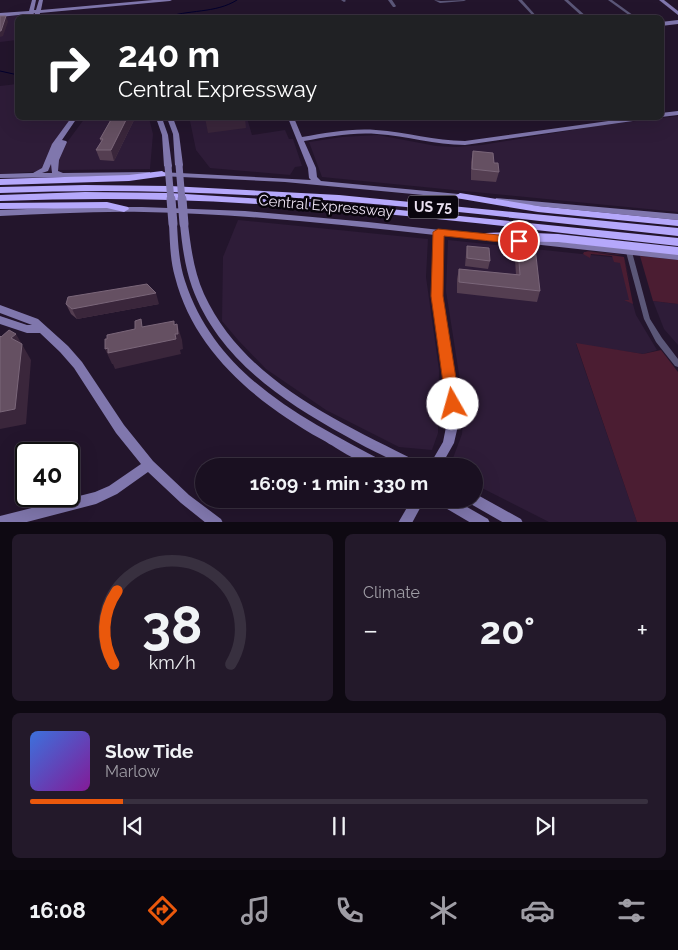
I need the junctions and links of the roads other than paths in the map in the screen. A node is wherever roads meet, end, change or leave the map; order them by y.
1 (34, 0) edge
2 (41, 0) edge
3 (141, 0) edge
4 (170, 0) edge
5 (390, 0) edge
6 (436, 0) edge
7 (464, 0) edge
8 (520, 0) edge
9 (566, 0) edge
10 (610, 0) edge
11 (661, 0) edge
12 (117, 3) junction
13 (394, 6) dead end
14 (34, 13) edge
15 (678, 13) edge
16 (0, 14) edge
17 (534, 15) edge
18 (584, 15) edge
19 (632, 15) edge
20 (678, 22) edge
21 (664, 24) edge
22 (678, 112) edge
23 (664, 114) edge
24 (73, 120) edge
25 (79, 120) edge
26 (160, 120) edge
27 (171, 120) edge
28 (292, 120) edge
29 (626, 120) edge
30 (300, 139) junction
31 (60, 144) junction
32 (309, 164) junction
33 (32, 174) junction
34 (60, 174) junction
35 (162, 174) junction
36 (0, 176) edge
37 (294, 181) junction
38 (0, 182) edge
39 (320, 184) junction
40 (0, 190) edge
41 (460, 196) junction
42 (0, 198) edge
43 (0, 206) edge
44 (124, 209) junction
45 (0, 214) edge
46 (678, 217) edge
47 (678, 223) edge
48 (438, 232) junction
49 (678, 232) edge
50 (486, 237) junction
51 (678, 242) edge
52 (678, 251) edge
53 (629, 252) junction
54 (678, 257) edge
55 (0, 309) edge
56 (0, 320) edge
57 (40, 329) junction
58 (222, 333) junction
59 (209, 341) junction
60 (678, 364) edge
61 (282, 392) junction
62 (272, 403) junction
63 (366, 458) edge
64 (399, 458) edge
65 (440, 458) edge
66 (149, 465) junction
67 (483, 504) edge
68 (413, 508) edge
69 (457, 508) edge
70 (0, 522) edge
71 (217, 522) edge
72 (404, 522) edge
73 (484, 522) edge
74 (517, 522) edge

1 - 14 main road
2 - 14 main road
3 - 12 main road
4 - 12 main road
5 - 13 street
6 - 7 street
8 - 17 street
9 - 18 street
10 - 19 street
11 - 15 main road
12 - 14 main road
14 - 16 main road
20 - 21 main road
22 - 23 main road
24 - 31 main road
25 - 31 main road
26 - 59 main road, bridge
27 - 58 main road, bridge
28 - 30 main road
29 - 30 main road
30 - 32 main road
31 - 33 main road
31 - 34 main road
32 - 37 main road
32 - 39 main road
33 - 34 main road, Central Expressway
33 - 36 main road, Central Expressway
34 - 35 main road, Central Expressway
35 - 37 main road, Central Expressway
35 - 38 highway
37 - 39 main road, Central Expressway
39 - 41 main road, Central Expressway
40 - 49 highway, Central Expressway / US 75
41 - 46 main road, Central Expressway
41 - 47 highway
42 - 51 highway, Central Expressway / US 75
43 - 44 highway
44 - 45 main road, Central Expressway
44 - 48 main road, Central Expressway
48 - 50 main road, Central Expressway
48 - 65 main road
50 - 52 highway
50 - 53 main road, Central Expressway
53 - 54 main road, Central Expressway
53 - 60 street
55 - 57 main road
56 - 57 main road
57 - 66 main road
58 - 59 main road
58 - 61 main road
59 - 62 main road
61 - 62 main road
61 - 64 main road
62 - 63 main road
66 - 70 main road
66 - 71 main road
67 - 74 main road
68 - 72 main road
69 - 73 main road

